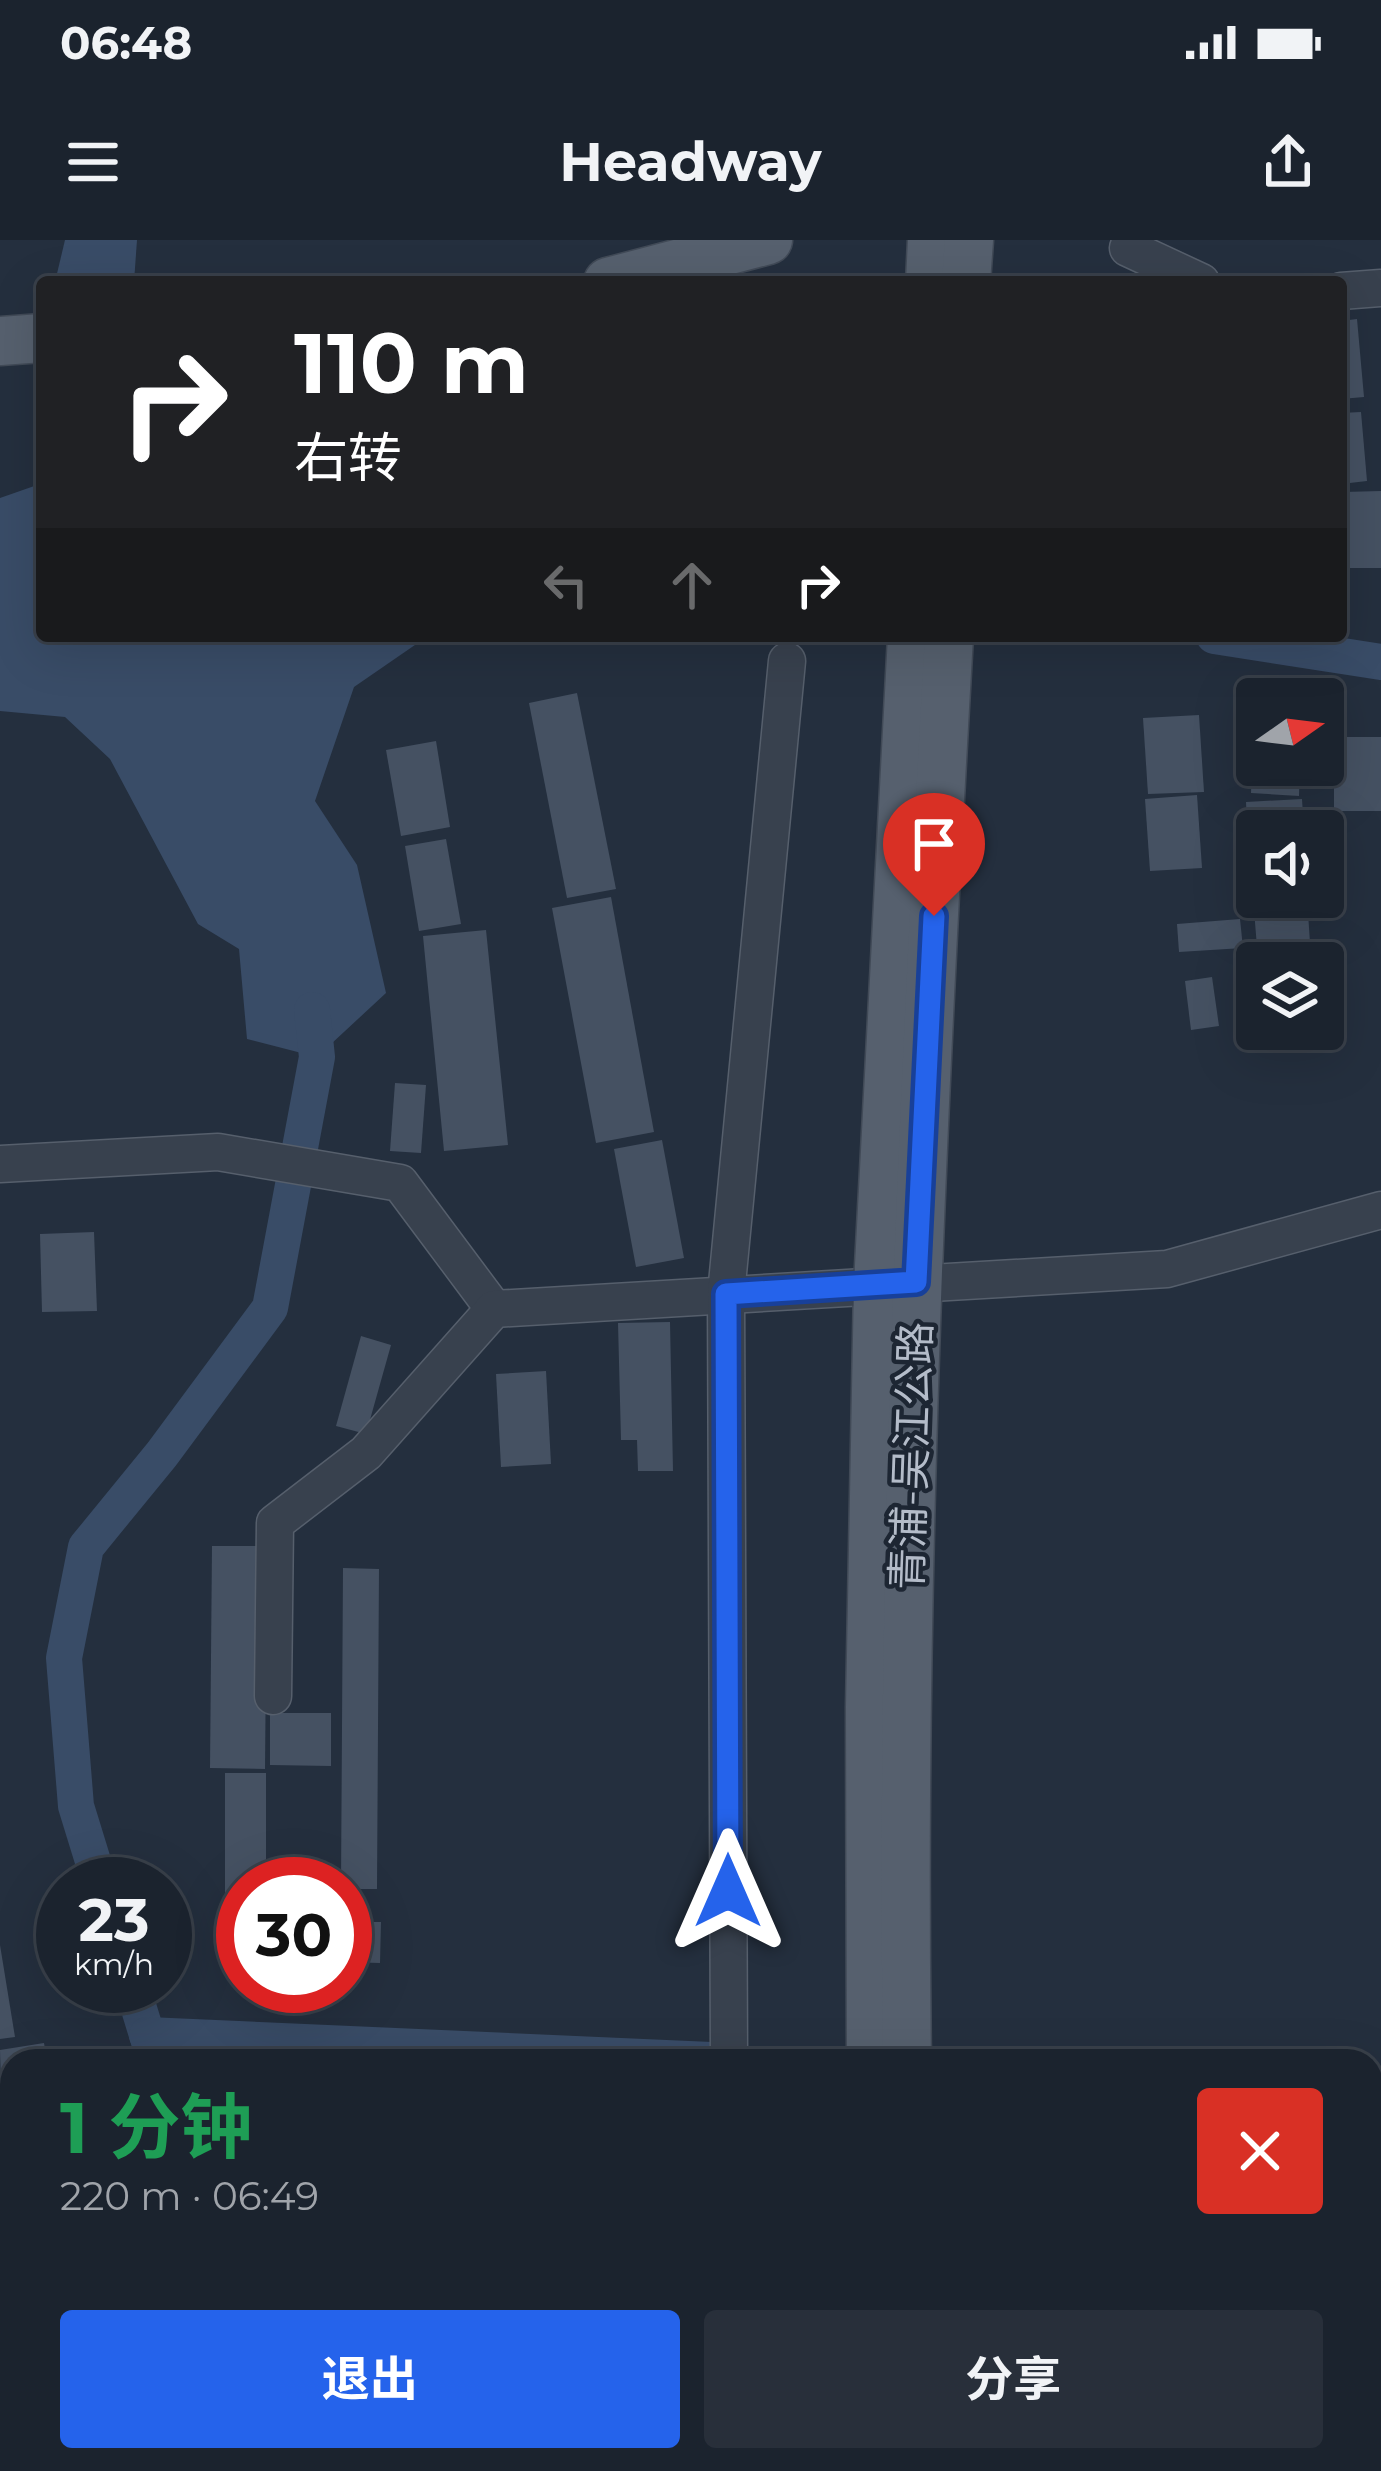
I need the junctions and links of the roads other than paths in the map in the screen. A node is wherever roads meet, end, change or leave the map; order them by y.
1 (768, 240) edge
2 (932, 240) edge
3 (969, 240) edge
4 (1128, 248) dead end
5 (631, 276) edge
6 (929, 276) edge
7 (966, 276) edge
8 (1188, 276) edge
9 (1381, 288) edge
10 (1347, 291) edge
11 (914, 642) edge
12 (947, 642) edge
13 (787, 661) dead end
14 (928, 687) junction
15 (0, 1164) edge
16 (1381, 1210) edge
17 (897, 1284) junction
18 (726, 1294) junction
19 (494, 1309) junction
20 (274, 1696) dead end
21 (887, 1976) junction
22 (729, 2049) edge
23 (873, 2049) edge
24 (904, 2049) edge

1 - 5 main road
2 - 6 main road
3 - 7 main road
4 - 8 street
9 - 10 street
11 - 14 main road, 青浦-吴江公路
12 - 14 main road, 青浦-吴江公路
13 - 18 street
14 - 17 main road, 青浦-吴江公路
15 - 19 street
16 - 17 street
17 - 18 street
17 - 21 main road, 青浦-吴江公路
18 - 19 street
18 - 22 street
19 - 20 street
21 - 23 main road, 青浦-吴江公路
21 - 24 main road, 青浦-吴江公路

